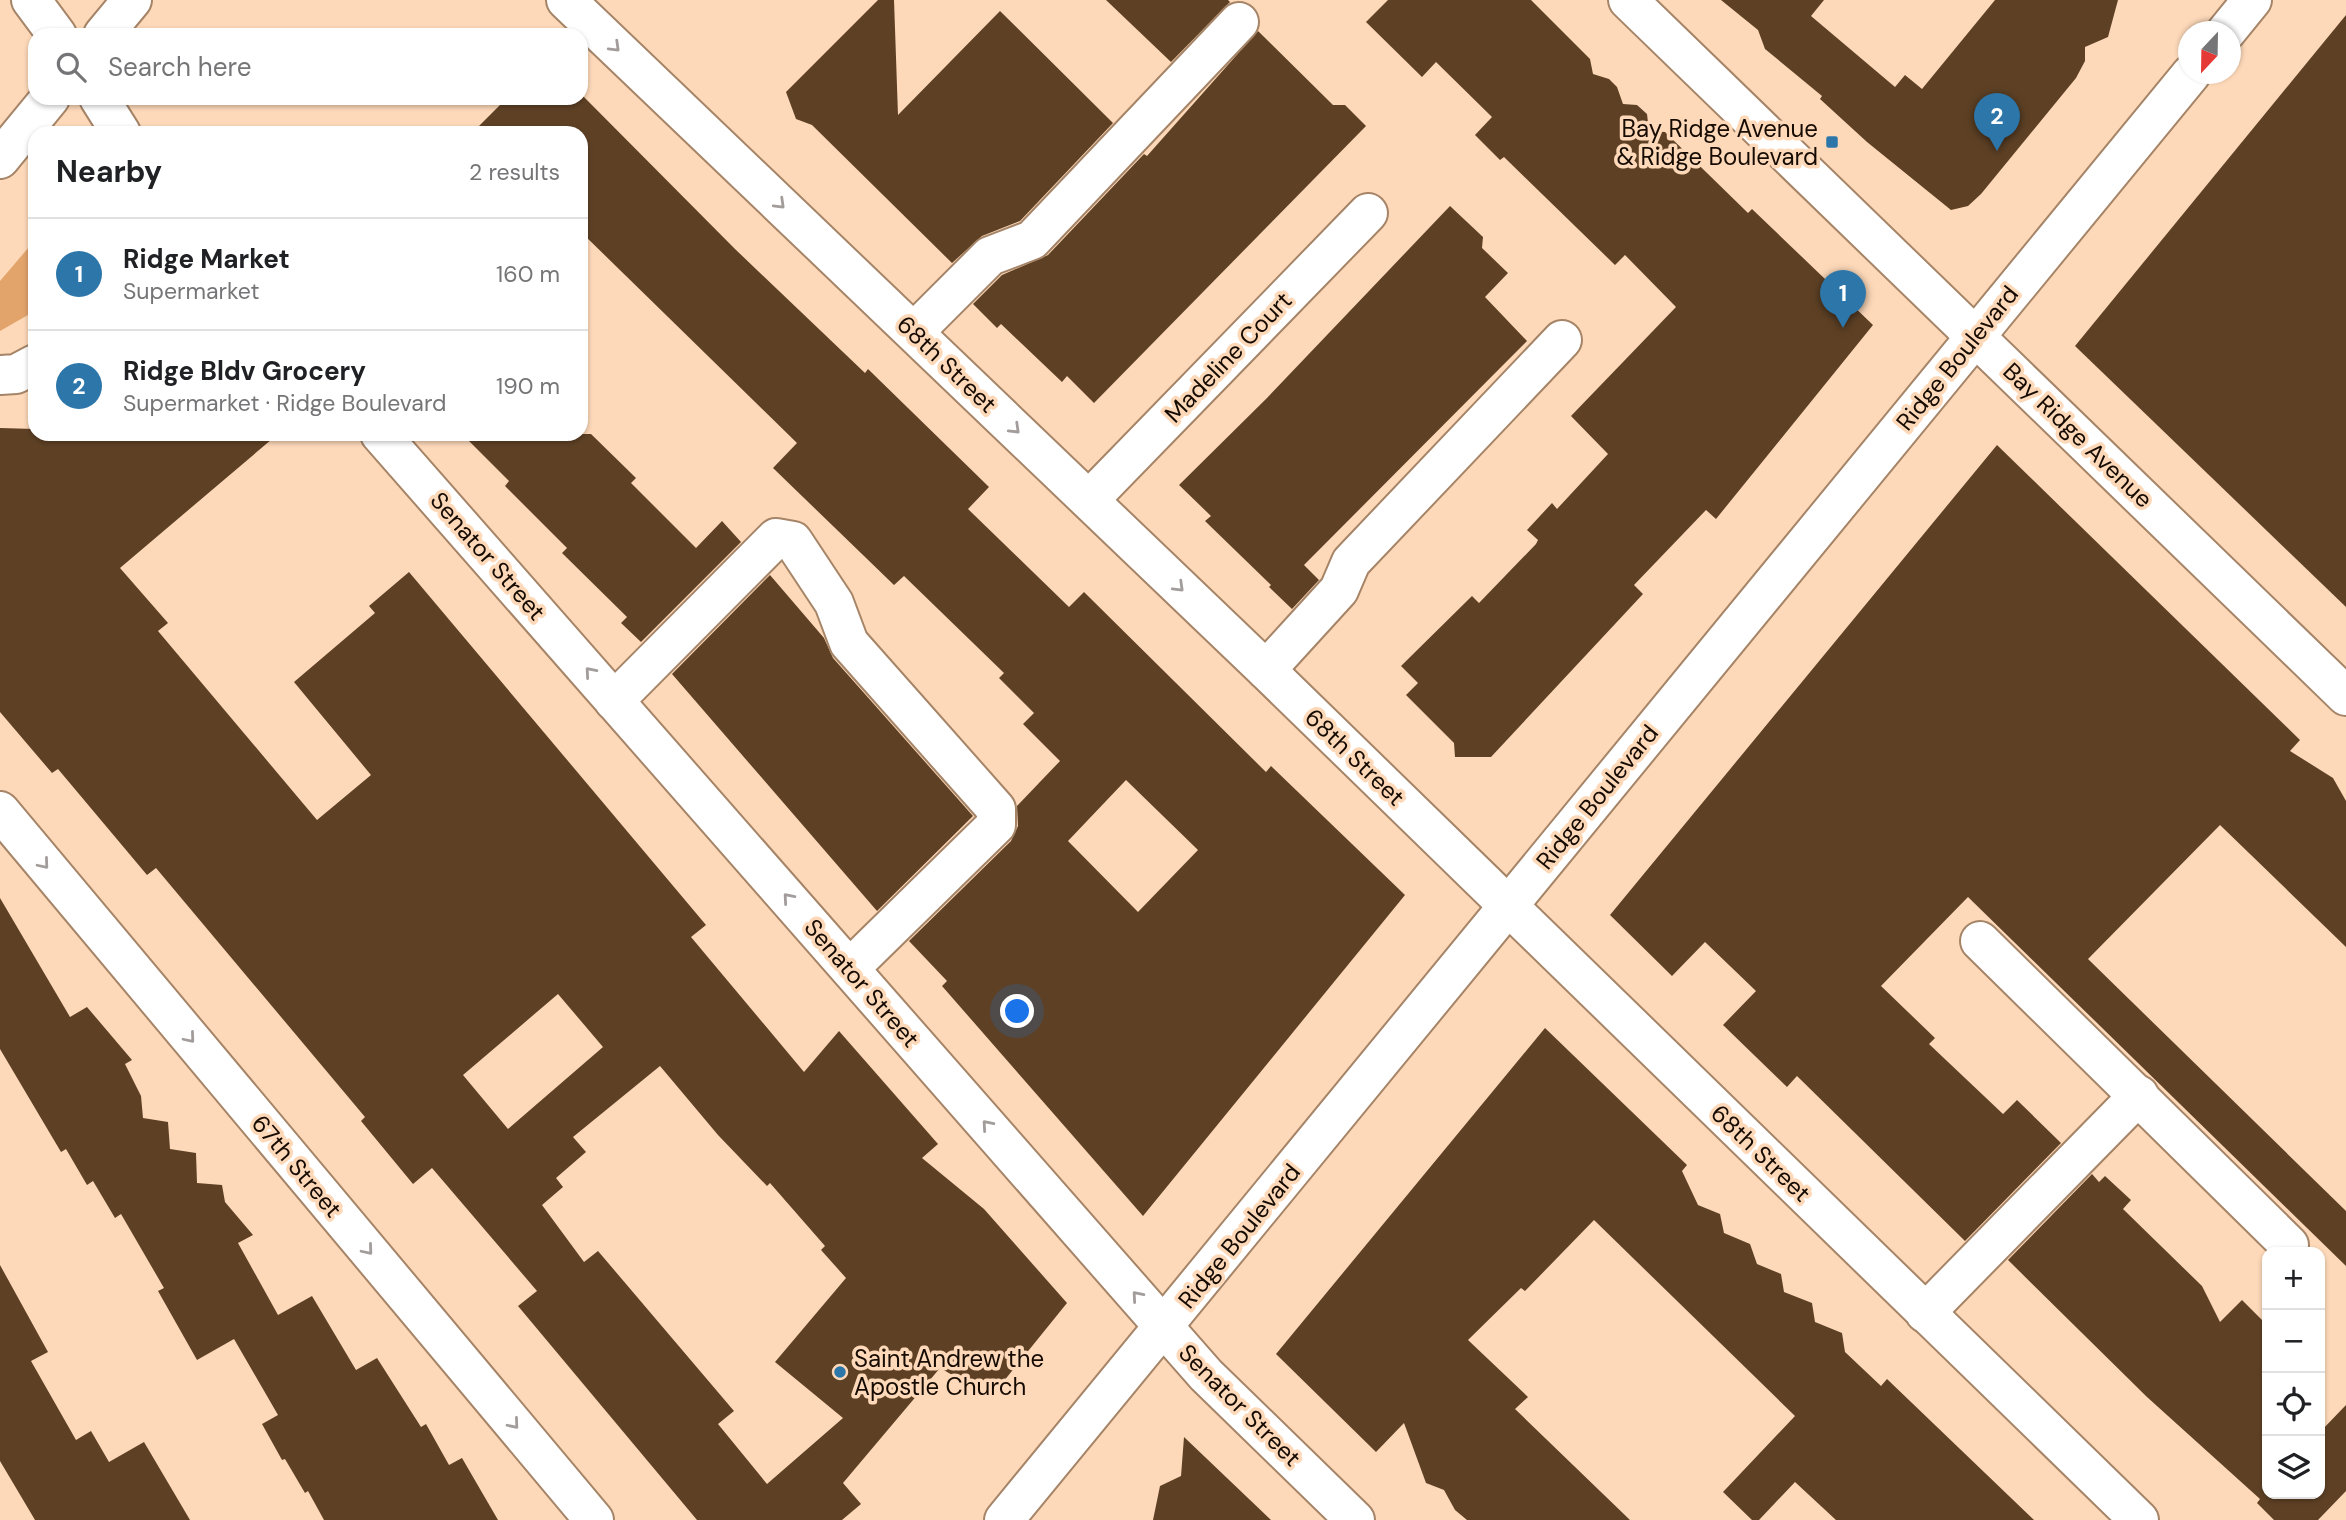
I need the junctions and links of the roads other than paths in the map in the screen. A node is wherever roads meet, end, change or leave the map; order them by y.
1 (32, 0) edge
2 (132, 0) edge
3 (566, 0) edge
4 (1628, 0) edge
5 (2252, 0) edge
6 (2235, 21) edge
7 (1239, 22) dead end
8 (52, 28) edge
9 (109, 28) edge
10 (2183, 84) edge
11 (44, 105) edge
12 (103, 105) edge
13 (117, 126) edge
14 (0, 159) edge
15 (1368, 213) dead end
16 (914, 332) junction
17 (1976, 336) junction
18 (1562, 340) dead end
19 (28, 367) edge
20 (0, 375) edge
21 (386, 441) edge
22 (1089, 500) junction
23 (1266, 670) junction
24 (2346, 695) edge
25 (614, 701) junction
26 (0, 811) edge
27 (1507, 907) junction
28 (1980, 941) dead end
29 (850, 968) junction
30 (2139, 1095) junction
31 (2289, 1245) dead end
32 (1925, 1313) junction
33 (1164, 1327) junction
34 (594, 1520) edge
35 (1003, 1520) edge
36 (1355, 1520) edge
37 (2139, 1520) edge

1 - 8 street
2 - 9 street
3 -> 16 street, 68th Street
4 - 17 street, Bay Ridge Avenue
5 - 6 street
7 - 16 street
10 - 17 street, Ridge Boulevard
11 - 14 street
12 - 13 street
15 - 22 street, Madeline Court
16 -> 22 street, 68th Street
17 - 24 street, Bay Ridge Avenue
17 - 27 street, Ridge Boulevard
18 - 23 street
19 - 20 street
25 -> 21 street, Senator Street
22 -> 23 street, 68th Street
23 - 27 street, 68th Street
29 -> 25 street, Senator Street
25 - 29 street
26 -> 34 street, 67th Street
27 - 32 street, 68th Street
27 - 33 street, Ridge Boulevard
28 - 30 street
33 -> 29 street, Senator Street
30 - 31 street
30 - 32 street
32 - 37 street, 68th Street
33 - 35 street, Ridge Boulevard
33 - 36 street, Senator Street

